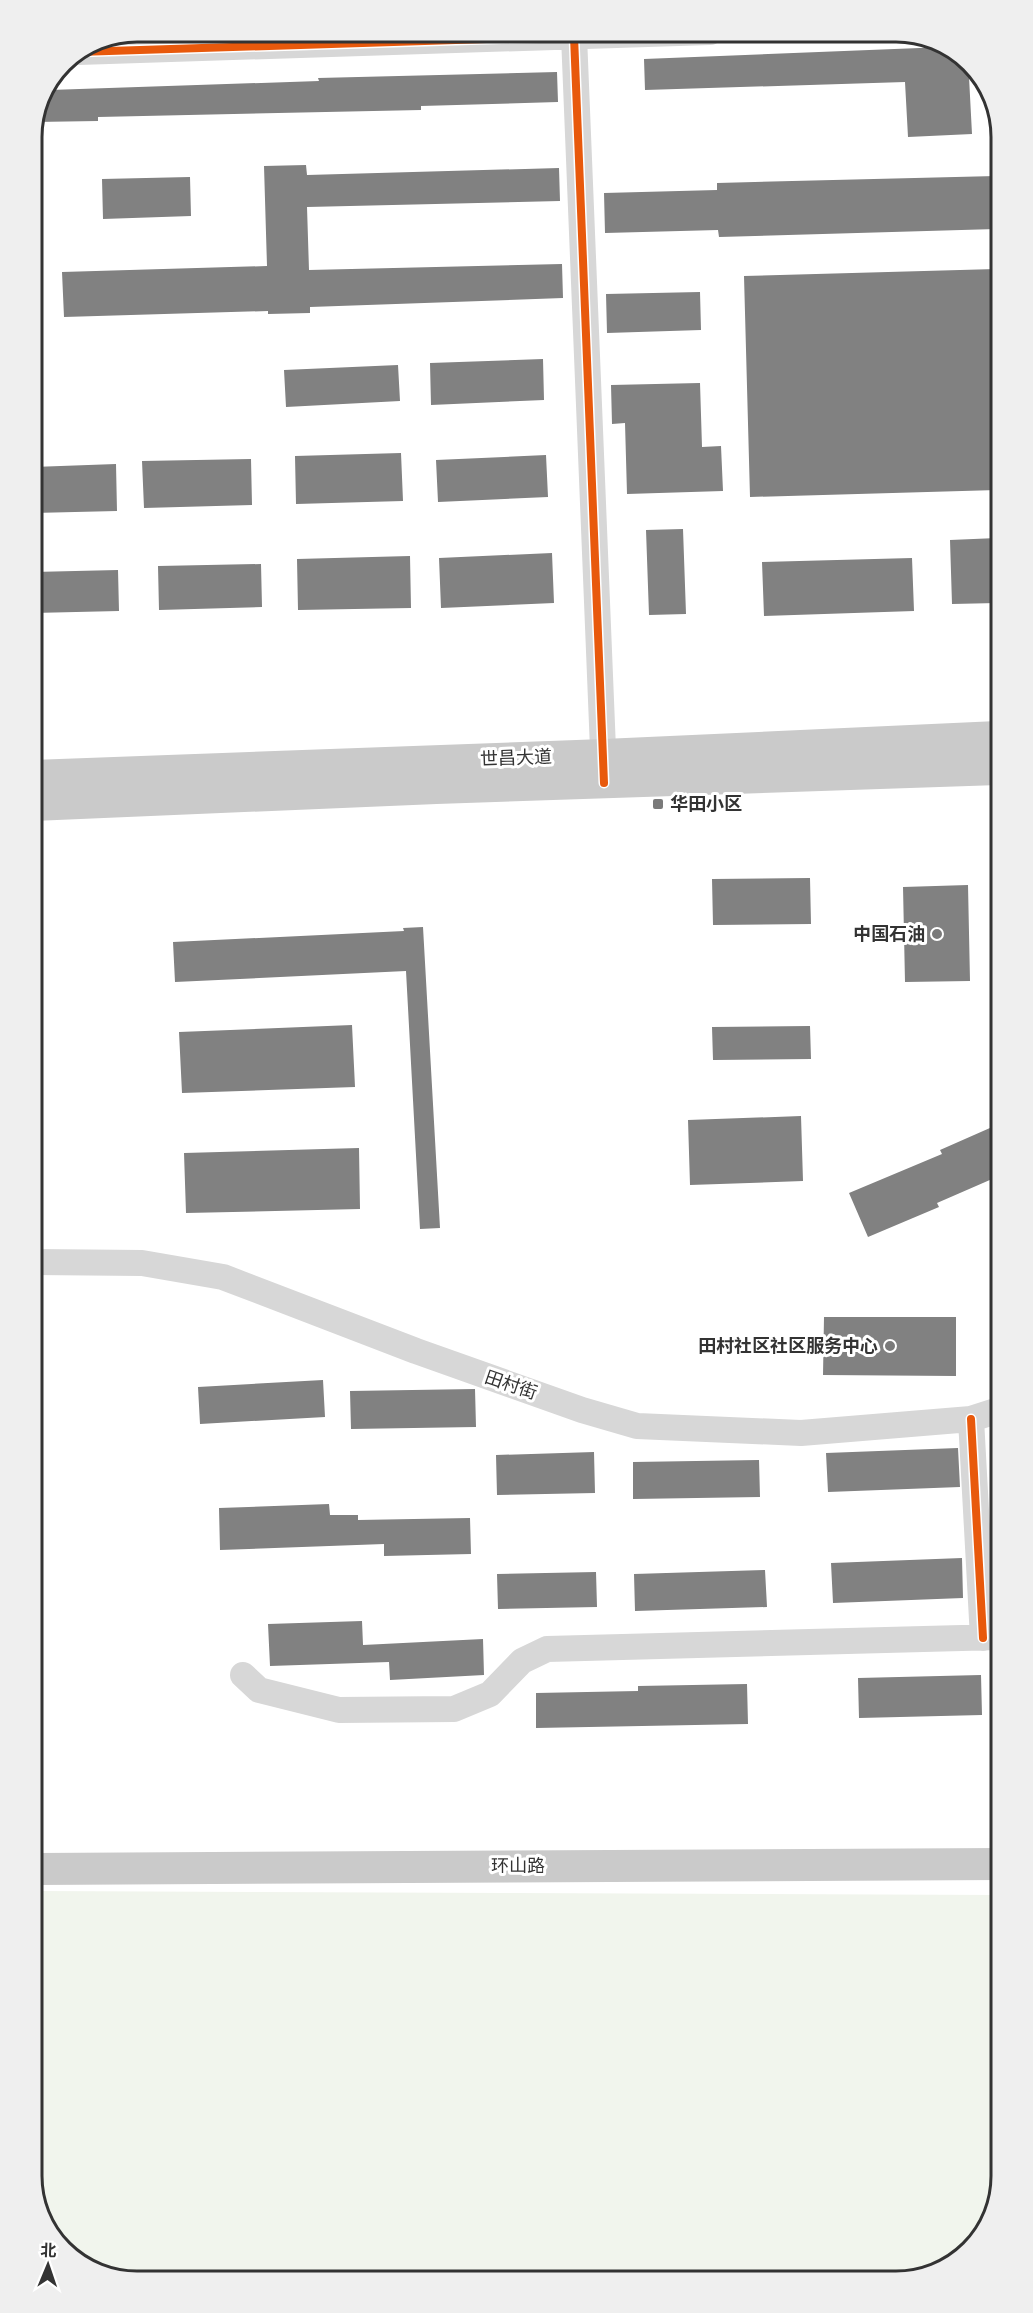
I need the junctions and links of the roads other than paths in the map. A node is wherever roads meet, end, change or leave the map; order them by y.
1 (388, 42) edge
2 (574, 42) edge
3 (97, 51) edge
4 (991, 738) edge
5 (604, 769) junction
6 (991, 769) edge
7 (42, 776) edge
8 (42, 804) edge
9 (42, 1262) edge
10 (991, 1413) edge
11 (971, 1419) junction
12 (991, 1638) edge
13 (243, 1675) dead end
14 (991, 1863) edge
15 (42, 1869) edge

1 - 3 street
2 - 5 street
4 - 5 main road, 世昌大道
5 - 6 main road, 世昌大道
5 - 7 main road, 世昌大道
5 - 8 main road, 世昌大道
9 - 11 street, 田村街
10 - 11 street, 田村街
11 - 12 street
12 - 13 street
14 - 15 main road, 环山路

